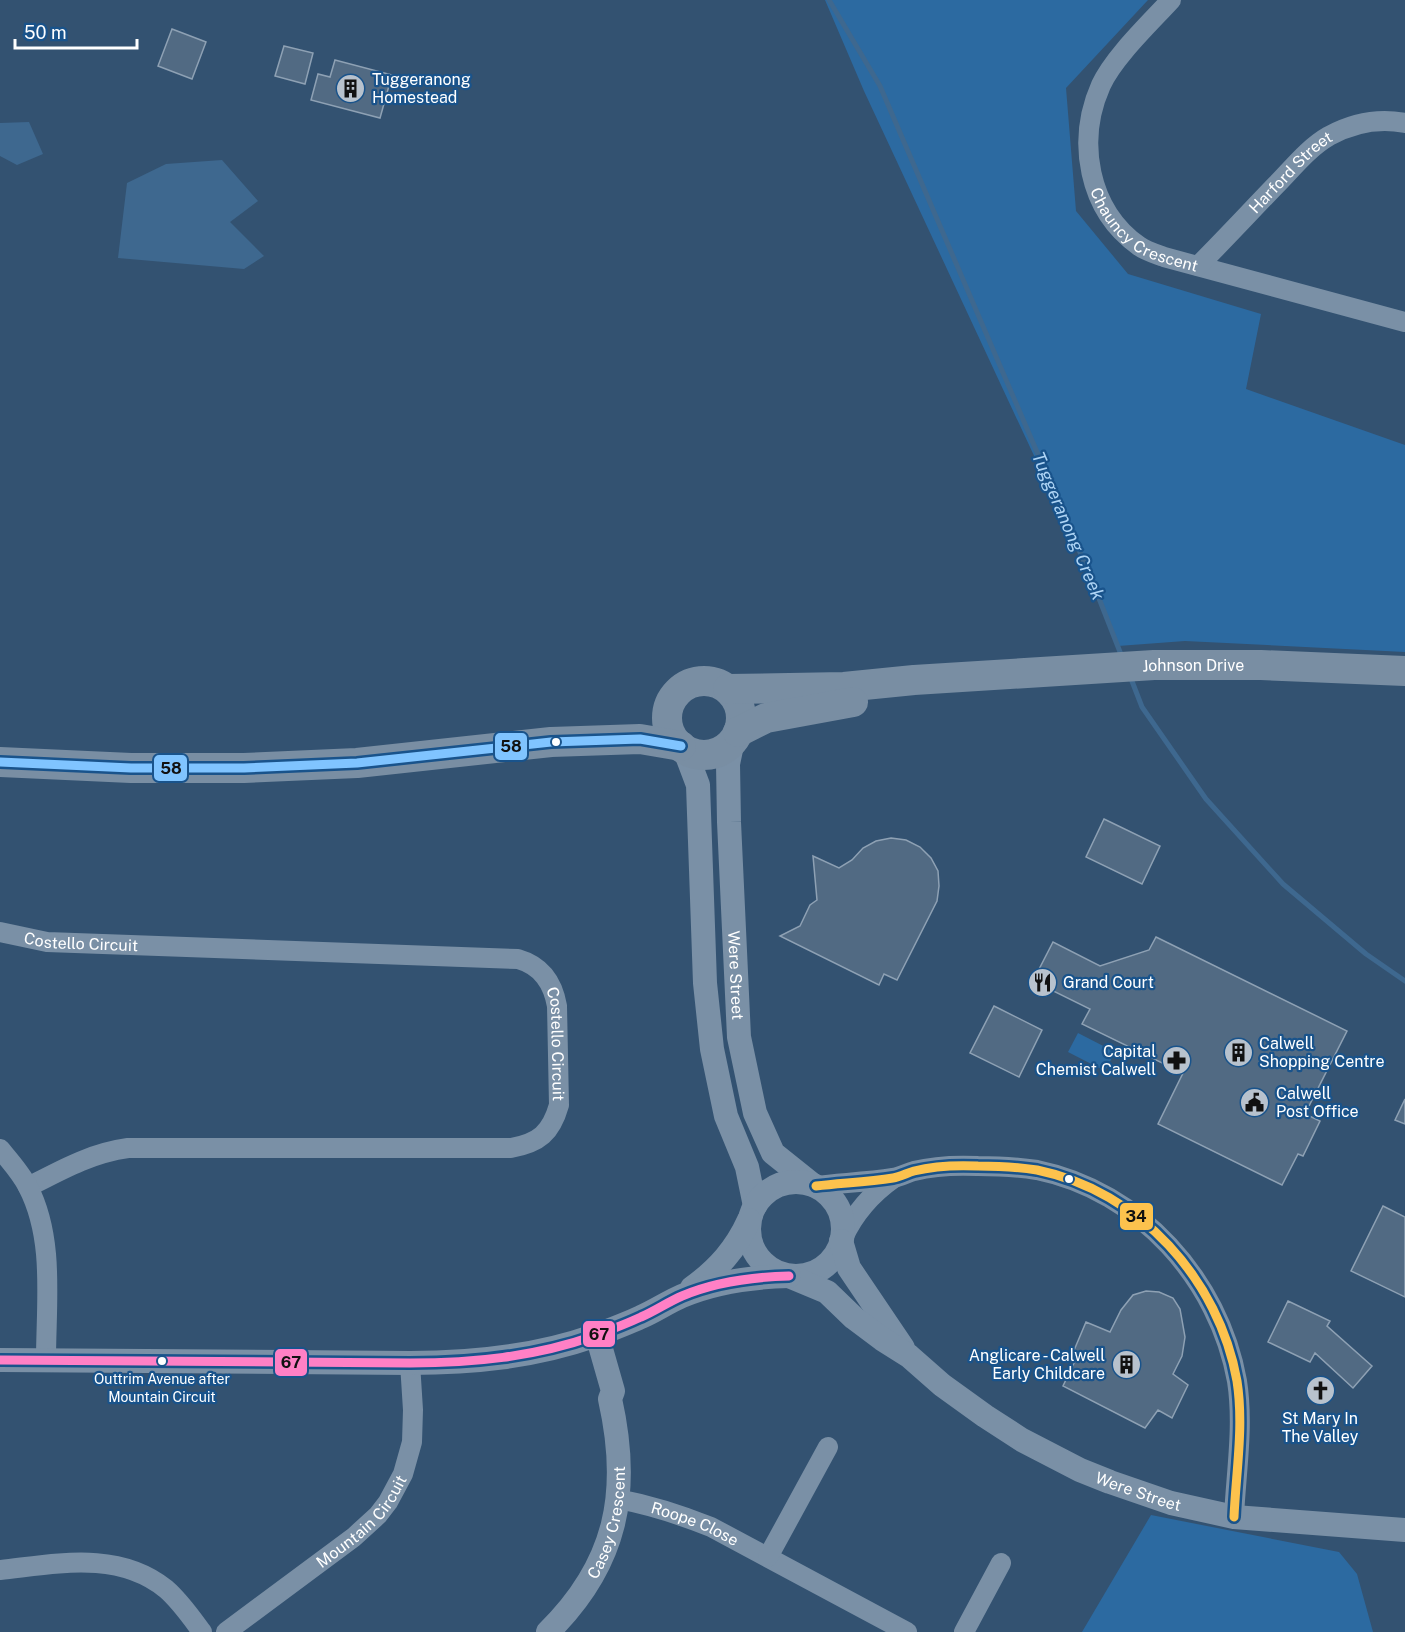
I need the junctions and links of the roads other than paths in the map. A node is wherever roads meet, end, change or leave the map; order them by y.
1 (1171, 0) edge
2 (1405, 123) edge
3 (1198, 266) junction
4 (1405, 322) edge
5 (1405, 671) edge
6 (982, 676) junction
7 (728, 689) junction
8 (673, 698) junction
9 (735, 736) junction
10 (551, 742) junction
11 (682, 747) junction
12 (0, 762) edge
13 (0, 932) edge
14 (0, 1149) edge
15 (894, 1178) junction
16 (814, 1186) junction
17 (28, 1187) junction
18 (752, 1213) junction
19 (842, 1240) junction
20 (790, 1276) junction
21 (681, 1296) junction
22 (590, 1337) junction
23 (909, 1356) junction
24 (0, 1360) edge
25 (46, 1360) junction
26 (410, 1363) junction
27 (828, 1447) dead end
28 (618, 1499) junction
29 (1234, 1517) junction
30 (1405, 1530) edge
31 (768, 1557) junction
32 (1001, 1563) dead end
33 (0, 1570) edge
34 (202, 1632) edge
35 (226, 1632) edge
36 (548, 1632) edge
37 (907, 1632) edge
38 (964, 1632) edge

1 - 3 street, Chauncy Crescent
2 - 3 street, Harford Street
3 - 4 street, Chauncy Crescent
5 - 6 main road, Johnson Drive
6 - 7 main road, Johnson Drive
6 - 9 main road, Johnson Drive
7 - 8 main road
7 - 9 main road
8 - 10 main road
8 - 11 main road
9 - 11 main road
9 - 16 street, Were Street
10 - 11 main road
10 - 12 main road
11 - 18 street, Were Street
13 - 17 street, Costello Circuit
14 - 17 street
15 - 16 street
15 - 19 street
15 - 29 street
16 - 18 street
16 - 19 street
17 - 25 street
18 - 20 street
18 - 21 street
19 - 20 street
19 - 23 street, Were Street
20 - 21 street
20 - 23 street, Were Street
21 - 22 street
22 - 26 street
22 - 28 street, Casey Crescent
23 - 29 street, Were Street
24 - 25 street
25 - 26 street
26 - 35 street, Mountain Circuit
27 - 31 street
28 - 31 street, Roope Close
28 - 36 street, Casey Crescent
29 - 30 street, Were Street
31 - 37 street, Roope Close
32 - 38 street
33 - 34 street

